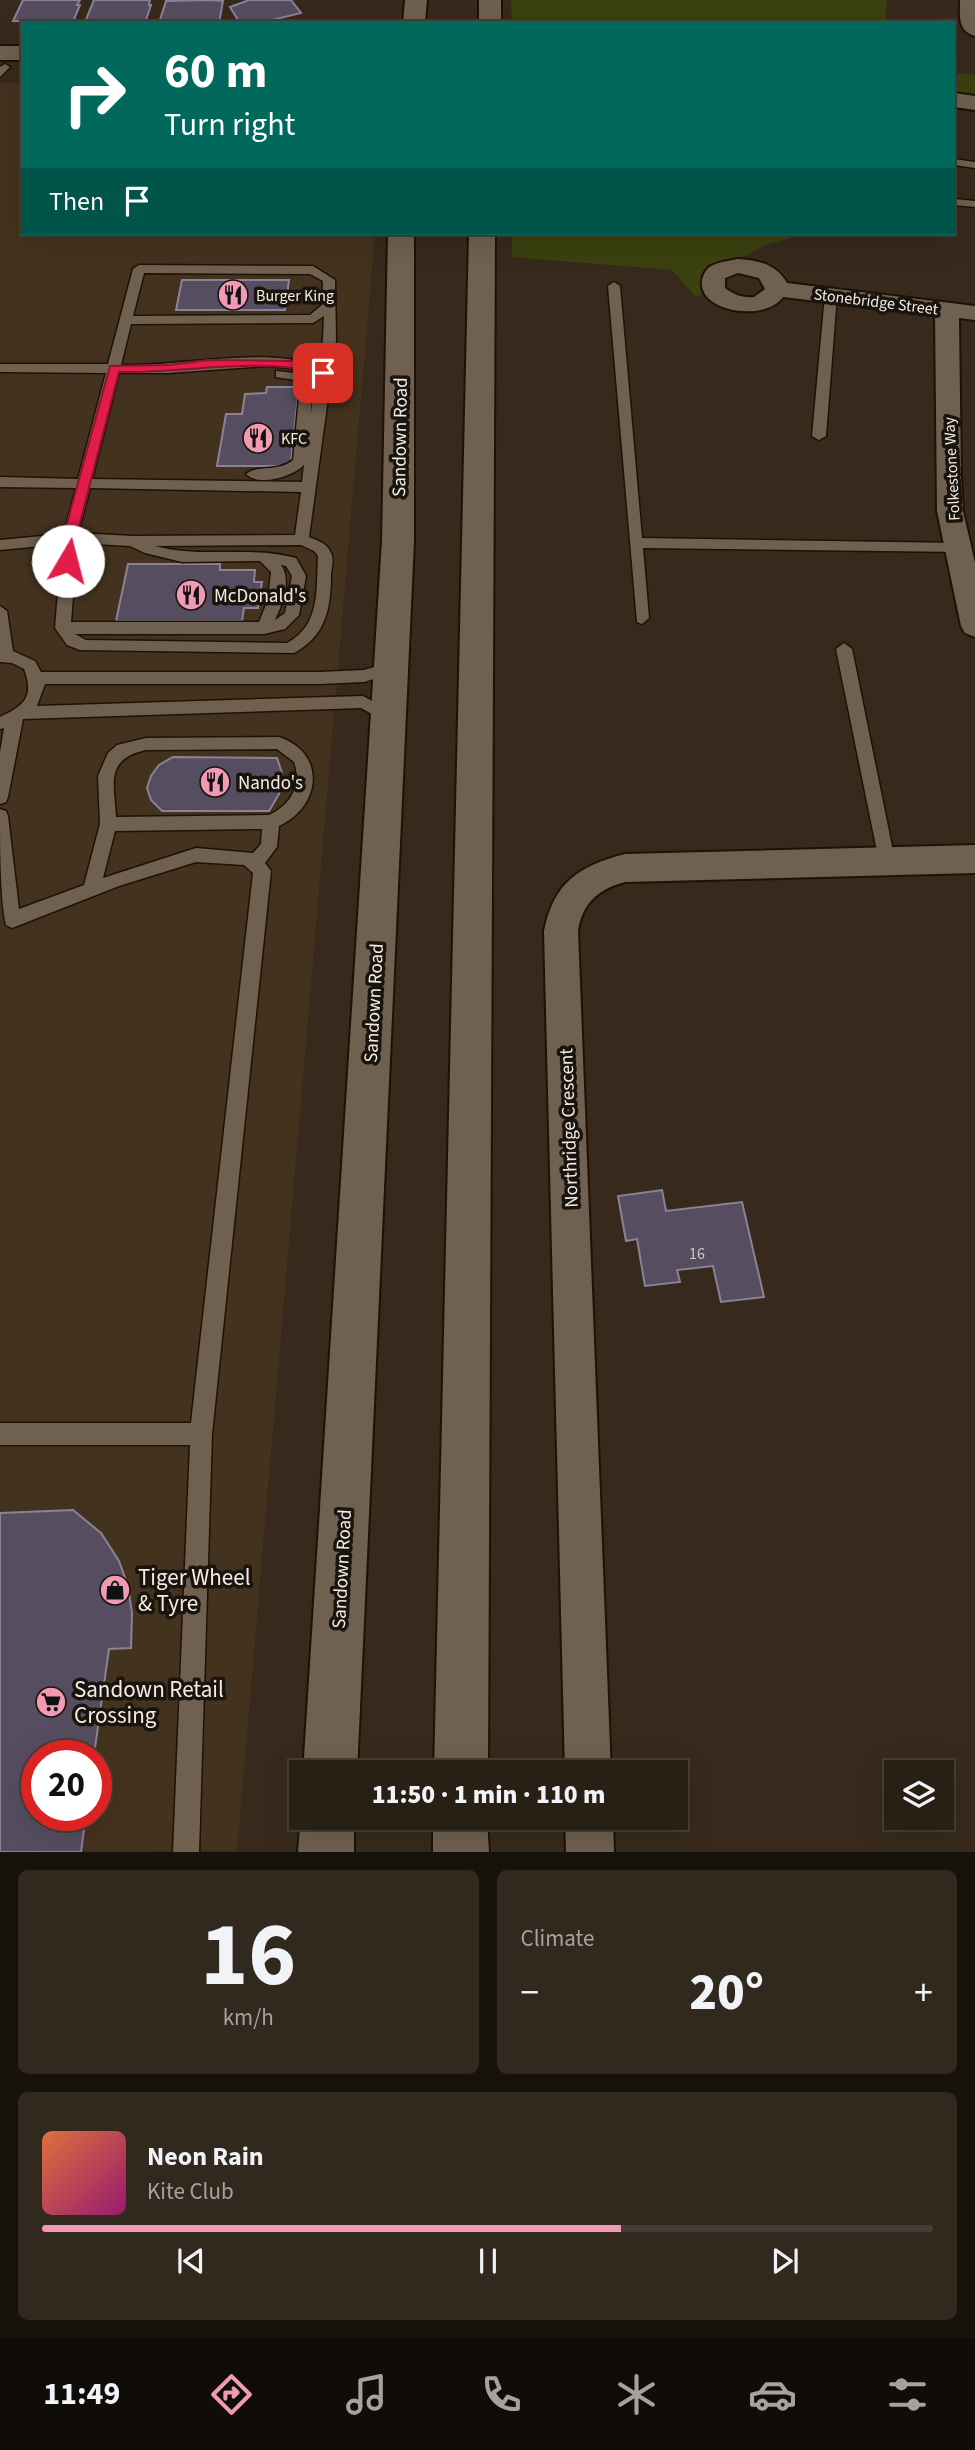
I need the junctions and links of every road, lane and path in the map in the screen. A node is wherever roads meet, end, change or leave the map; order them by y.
1 (416, 0) edge
2 (490, 0) edge
3 (969, 0) edge
4 (414, 21) edge
5 (490, 21) edge
6 (975, 30) edge
7 (21, 54) edge
8 (6, 66) edge
9 (955, 100) edge
10 (975, 103) edge
11 (955, 162) edge
12 (975, 165) edge
13 (955, 202) edge
14 (975, 204) edge
15 (401, 235) edge
16 (482, 235) edge
17 (614, 286) dead end
18 (777, 289) dead end
19 (831, 296) junction
20 (328, 306) junction
21 (947, 310) junction
22 (975, 313) edge
23 (127, 320) junction
24 (0, 368) edge
25 (115, 368) junction
26 (170, 369) junction
27 (323, 373) junction
28 (819, 436) dead end
29 (0, 482) edge
30 (84, 482) junction
31 (187, 484) junction
32 (308, 487) junction
33 (69, 538) junction
34 (302, 540) junction
35 (132, 541) junction
36 (637, 543) junction
37 (0, 545) edge
38 (958, 548) junction
39 (0, 611) edge
40 (642, 618) dead end
41 (975, 626) edge
42 (63, 628) junction
43 (844, 649) dead end
44 (3, 656) edge
45 (392, 668) junction
46 (38, 678) junction
47 (12, 718) edge
48 (390, 718) junction
49 (0, 797) edge
50 (0, 816) edge
51 (271, 822) junction
52 (107, 824) junction
53 (975, 859) edge
54 (887, 861) junction
55 (255, 862) junction
56 (91, 890) junction
57 (0, 1434) edge
58 (201, 1434) junction
59 (331, 1760) edge
60 (461, 1760) edge
61 (588, 1760) edge
62 (327, 1830) edge
63 (460, 1830) edge
64 (589, 1830) edge
65 (186, 1852) edge
66 (326, 1852) edge
67 (461, 1852) edge
68 (590, 1852) edge

1 - 4 main road
2 - 5 main road
3 - 6 street
7 - 8 main road
9 - 10 main road
11 - 12 lane
13 - 14 lane
15 - 45 main road, Sandown Road
16 - 60 main road
17 - 36 lane
18 - 19 street, Stonebridge Street
19 - 21 street, Stonebridge Street
19 - 28 lane
20 - 23 lane
20 - 23 lane
20 - 27 lane
21 - 22 street, Stonebridge Street
21 - 38 street, Folkestone Way
23 - 25 lane
24 - 25 lane
25 - 26 lane
25 - 30 lane
26 - 27 lane
26 - 31 lane
27 - 32 lane
29 - 30 lane
30 - 31 lane
30 - 33 lane
31 - 32 lane
32 - 34 lane
33 - 35 lane
33 - 37 lane
33 - 42 lane
34 - 35 lane
34 - 42 lane
35 - 42 lane
36 - 38 lane
36 - 40 lane
38 - 41 street, Folkestone Way
39 - 44 lane
43 - 54 lane
44 - 46 lane
45 - 46 lane
45 - 48 main road, Sandown Road
46 - 47 lane
47 - 48 lane
47 - 49 lane
48 - 59 main road, Sandown Road
50 - 56 lane
51 - 52 lane
51 - 52 lane
51 - 55 lane
52 - 56 lane
53 - 54 street, Northridge Crescent
54 - 61 street, Northridge Crescent
55 - 56 lane
55 - 58 lane
57 - 58 lane
58 - 65 lane
62 - 66 main road
63 - 67 main road
64 - 68 street

